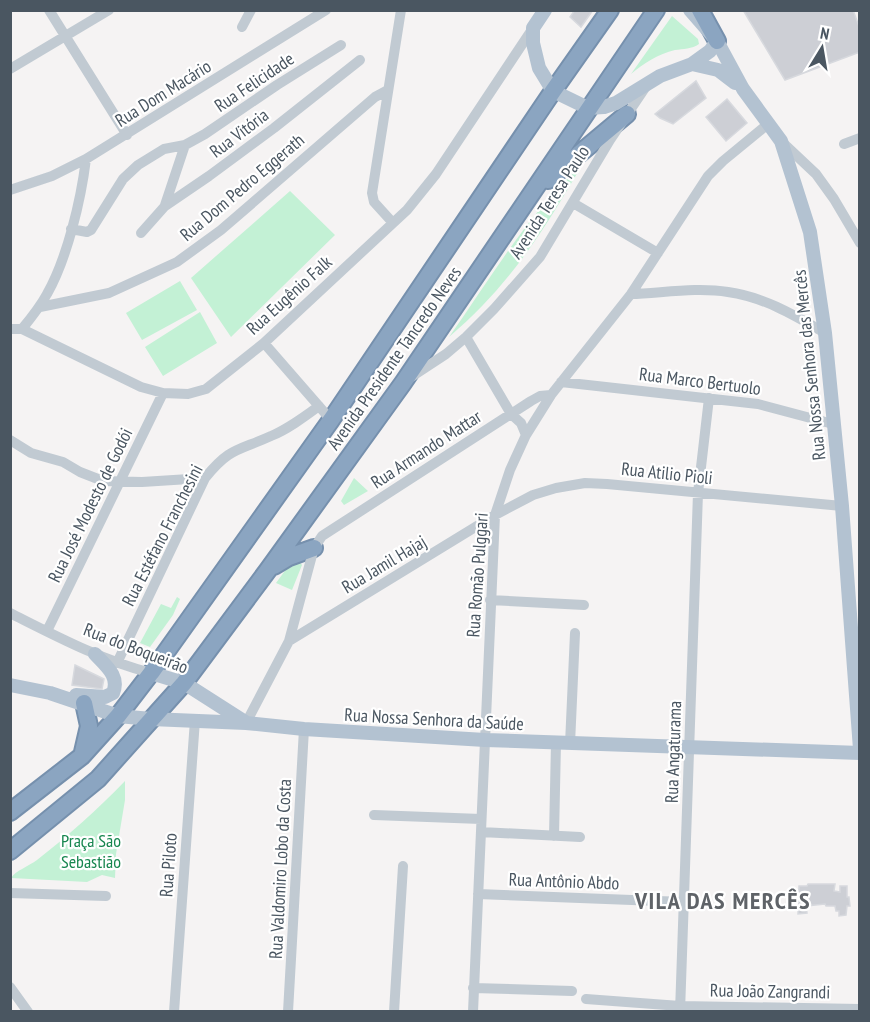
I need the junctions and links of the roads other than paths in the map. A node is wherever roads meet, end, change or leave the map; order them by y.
1 (49, 10) edge
2 (108, 10) edge
3 (251, 10) edge
4 (326, 10) edge
5 (401, 10) edge
6 (545, 10) edge
7 (610, 10) edge
8 (656, 10) edge
9 (690, 10) edge
10 (700, 10) edge
11 (242, 27) dead end
12 (533, 28) junction
13 (66, 37) junction
14 (717, 41) junction
15 (341, 45) dead end
16 (360, 60) dead end
17 (509, 63) junction
18 (692, 64) junction
19 (10, 69) edge
20 (539, 69) junction
21 (649, 82) junction
22 (743, 89) junction
23 (388, 90) junction
24 (554, 91) junction
25 (588, 108) junction
26 (627, 114) junction
27 (768, 124) junction
28 (127, 135) junction
29 (860, 138) edge
30 (780, 141) junction
31 (844, 144) dead end
32 (185, 145) junction
33 (86, 159) junction
34 (10, 190) edge
35 (532, 195) junction
36 (573, 203) junction
37 (165, 206) junction
38 (393, 223) junction
39 (71, 229) junction
40 (141, 233) dead end
41 (859, 242) edge
42 (658, 253) junction
43 (631, 294) junction
44 (40, 307) junction
45 (10, 329) edge
46 (22, 329) junction
47 (825, 333) junction
48 (466, 337) junction
49 (264, 343) junction
50 (561, 382) junction
51 (403, 383) junction
52 (163, 393) junction
53 (550, 395) junction
54 (709, 398) junction
55 (319, 405) junction
56 (511, 414) junction
57 (331, 420) junction
58 (833, 424) junction
59 (526, 435) junction
60 (10, 440) edge
61 (205, 478) junction
62 (119, 482) junction
63 (698, 493) junction
64 (842, 506) junction
65 (495, 514) junction
66 (318, 542) junction
67 (268, 570) junction
68 (490, 600) junction
69 (584, 605) dead end
70 (10, 613) edge
71 (855, 614) edge
72 (47, 631) junction
73 (575, 633) dead end
74 (289, 641) junction
75 (95, 654) junction
76 (117, 663) junction
77 (151, 673) junction
78 (184, 683) junction
79 (10, 685) edge
80 (50, 693) junction
81 (84, 703) junction
82 (118, 716) junction
83 (151, 719) junction
84 (195, 720) junction
85 (246, 723) junction
86 (304, 729) junction
87 (485, 740) junction
88 (563, 743) junction
89 (690, 748) junction
90 (860, 751) edge
91 (82, 756) junction
92 (10, 812) edge
93 (374, 815) dead end
94 (481, 819) junction
95 (481, 832) junction
96 (554, 836) junction
97 (580, 837) dead end
98 (10, 851) edge
99 (403, 866) dead end
100 (10, 893) edge
101 (478, 894) junction
102 (106, 896) dead end
103 (684, 902) junction
104 (10, 987) edge
105 (473, 988) junction
106 (572, 991) dead end
107 (586, 999) dead end
108 (680, 1009) edge
109 (860, 1009) edge
110 (28, 1011) edge
111 (174, 1011) edge
112 (288, 1011) edge
113 (394, 1011) edge
114 (473, 1011) edge

1 - 13 street
2 - 13 street
3 - 11 street
4 - 28 street, Rua Dom Macário
5 - 23 street
6 - 12 main road, Rua Eugênio Falk
7 - 24 highway, Avenida Presidente Tancredo Neves
8 - 25 highway, Avenida Presidente Tancredo Neves
9 - 14 main road, Rua Nossa Senhora das Mercês
10 - 14 highway
12 - 17 street, Rua Eugênio Falk
12 - 20 main road
13 - 19 street
13 - 28 street
14 - 18 main road, Avenida Teresa Paulo
14 - 22 main road, Rua Nossa Senhora das Mercês
15 - 32 street, Rua Felicidade
16 - 37 street, Rua Vitória
17 - 20 street
17 - 38 street, Rua Eugênio Falk
18 - 21 main road, Avenida Teresa Paulo
18 - 22 main road
20 - 24 main road
21 - 25 main road
21 - 26 street, Avenida Teresa Paulo
22 - 27 main road, Rua Nossa Senhora das Mercês
23 - 38 street
23 - 44 street, Rua Dom Pedro Eggerath
24 - 25 main road
24 - 57 highway, Avenida Presidente Tancredo Neves
25 - 35 highway, Avenida Presidente Tancredo Neves
26 - 35 highway
26 - 36 street, Avenida Teresa Paulo
27 - 30 main road, Rua Nossa Senhora das Mercês
27 - 42 street, Rua Romão Pulggari
28 - 33 street, Rua Dom Macário
29 - 31 street
30 - 41 street
30 - 47 main road, Rua Nossa Senhora das Mercês
32 - 37 street
32 - 39 street, Rua Felicidade
33 - 34 street, Rua Dom Macário
33 - 39 street
35 - 51 highway, Avenida Presidente Tancredo Neves
36 - 42 street
36 - 48 street, Avenida Teresa Paulo
37 - 40 street, Rua Vitória
38 - 49 street, Rua Eugênio Falk
39 - 44 street
42 - 43 street, Rua Romão Pulggari
43 - 47 street
43 - 50 street, Rua Romão Pulggari
44 - 46 street
45 - 46 street
46 - 52 street, Rua Eugênio Falk
47 - 58 main road, Rua Nossa Senhora das Mercês
48 - 51 street, Avenida Teresa Paulo
48 - 56 street
49 - 52 street, Rua Eugênio Falk
49 - 55 street
50 - 53 street, Rua Romão Pulggari
50 - 54 street, Rua Marco Bertuolo
51 - 67 highway, Avenida Presidente Tancredo Neves
52 - 62 street, Rua José Modesto de Godói
53 - 56 street, Rua Armando Mattar
53 - 59 street, Rua Romão Pulggari
54 - 58 street, Rua Marco Bertuolo
54 - 63 street, Rua Angaturama
55 - 57 street
55 - 61 street, Rua Estéfano Franchesini
56 - 59 street
56 - 66 street, Rua Armando Mattar
57 - 77 highway, Avenida Presidente Tancredo Neves
58 - 64 main road, Rua Nossa Senhora das Mercês
59 - 65 street, Rua Romão Pulggari
60 - 62 street
61 - 62 street
61 - 76 street, Rua Estéfano Franchesini
62 - 72 street, Rua José Modesto de Godói
63 - 64 street, Rua Atilio Pioli
63 - 65 street, Rua Atilio Pioli
63 - 89 street, Rua Angaturama
64 - 71 main road, Rua Nossa Senhora das Mercês
65 - 68 street, Rua Romão Pulggari
65 - 74 street, Rua Jamil Hajaj
66 - 67 highway
66 - 74 street
67 - 78 highway, Avenida Presidente Tancredo Neves
68 - 69 street
68 - 87 street, Rua Romão Pulggari
70 - 72 street, Rua do Boqueirão
71 - 90 main road, Rua Nossa Senhora das Mercês
72 - 75 street, Rua do Boqueirão
73 - 88 street
74 - 85 street
75 - 76 street, Rua do Boqueirão
75 - 80 main road
76 - 77 street, Rua do Boqueirão
77 - 78 main road, Rua do Boqueirão
77 - 82 highway, Avenida Presidente Tancredo Neves
78 - 83 highway, Avenida Presidente Tancredo Neves
78 - 85 main road, Rua do Boqueirão
79 - 80 main road, Rua Nossa Senhora da Saúde
80 - 81 main road, Rua Nossa Senhora da Saúde
81 - 82 main road, Rua Nossa Senhora da Saúde
81 - 91 highway
82 - 83 main road, Rua Nossa Senhora da Saúde
82 - 91 highway, Avenida Presidente Tancredo Neves
83 - 84 main road, Rua Nossa Senhora da Saúde
83 - 98 highway, Avenida Presidente Tancredo Neves
84 - 85 main road, Rua Nossa Senhora da Saúde
84 - 111 street, Rua Piloto
85 - 86 main road, Rua Nossa Senhora da Saúde
86 - 87 main road, Rua Nossa Senhora da Saúde
86 - 112 street, Rua Valdomiro Lobo da Costa
87 - 88 main road, Rua Nossa Senhora da Saúde
87 - 94 street, Rua Romão Pulggari
88 - 89 main road, Rua Nossa Senhora da Saúde
88 - 96 street
89 - 90 main road, Rua Nossa Senhora da Saúde
89 - 103 street, Rua Angaturama
91 - 92 highway, Avenida Presidente Tancredo Neves
93 - 94 street
94 - 95 street, Rua Romão Pulggari
95 - 96 street
95 - 101 street, Rua Romão Pulggari
96 - 97 street
99 - 113 street
100 - 102 street
101 - 103 street, Rua Antônio Abdo
101 - 105 street, Rua Romão Pulggari
103 - 108 street, Rua Angaturama
104 - 110 street
105 - 106 street
105 - 114 street, Rua Romão Pulggari
107 - 108 street, Rua João Zangrandi
108 - 109 street, Rua João Zangrandi

